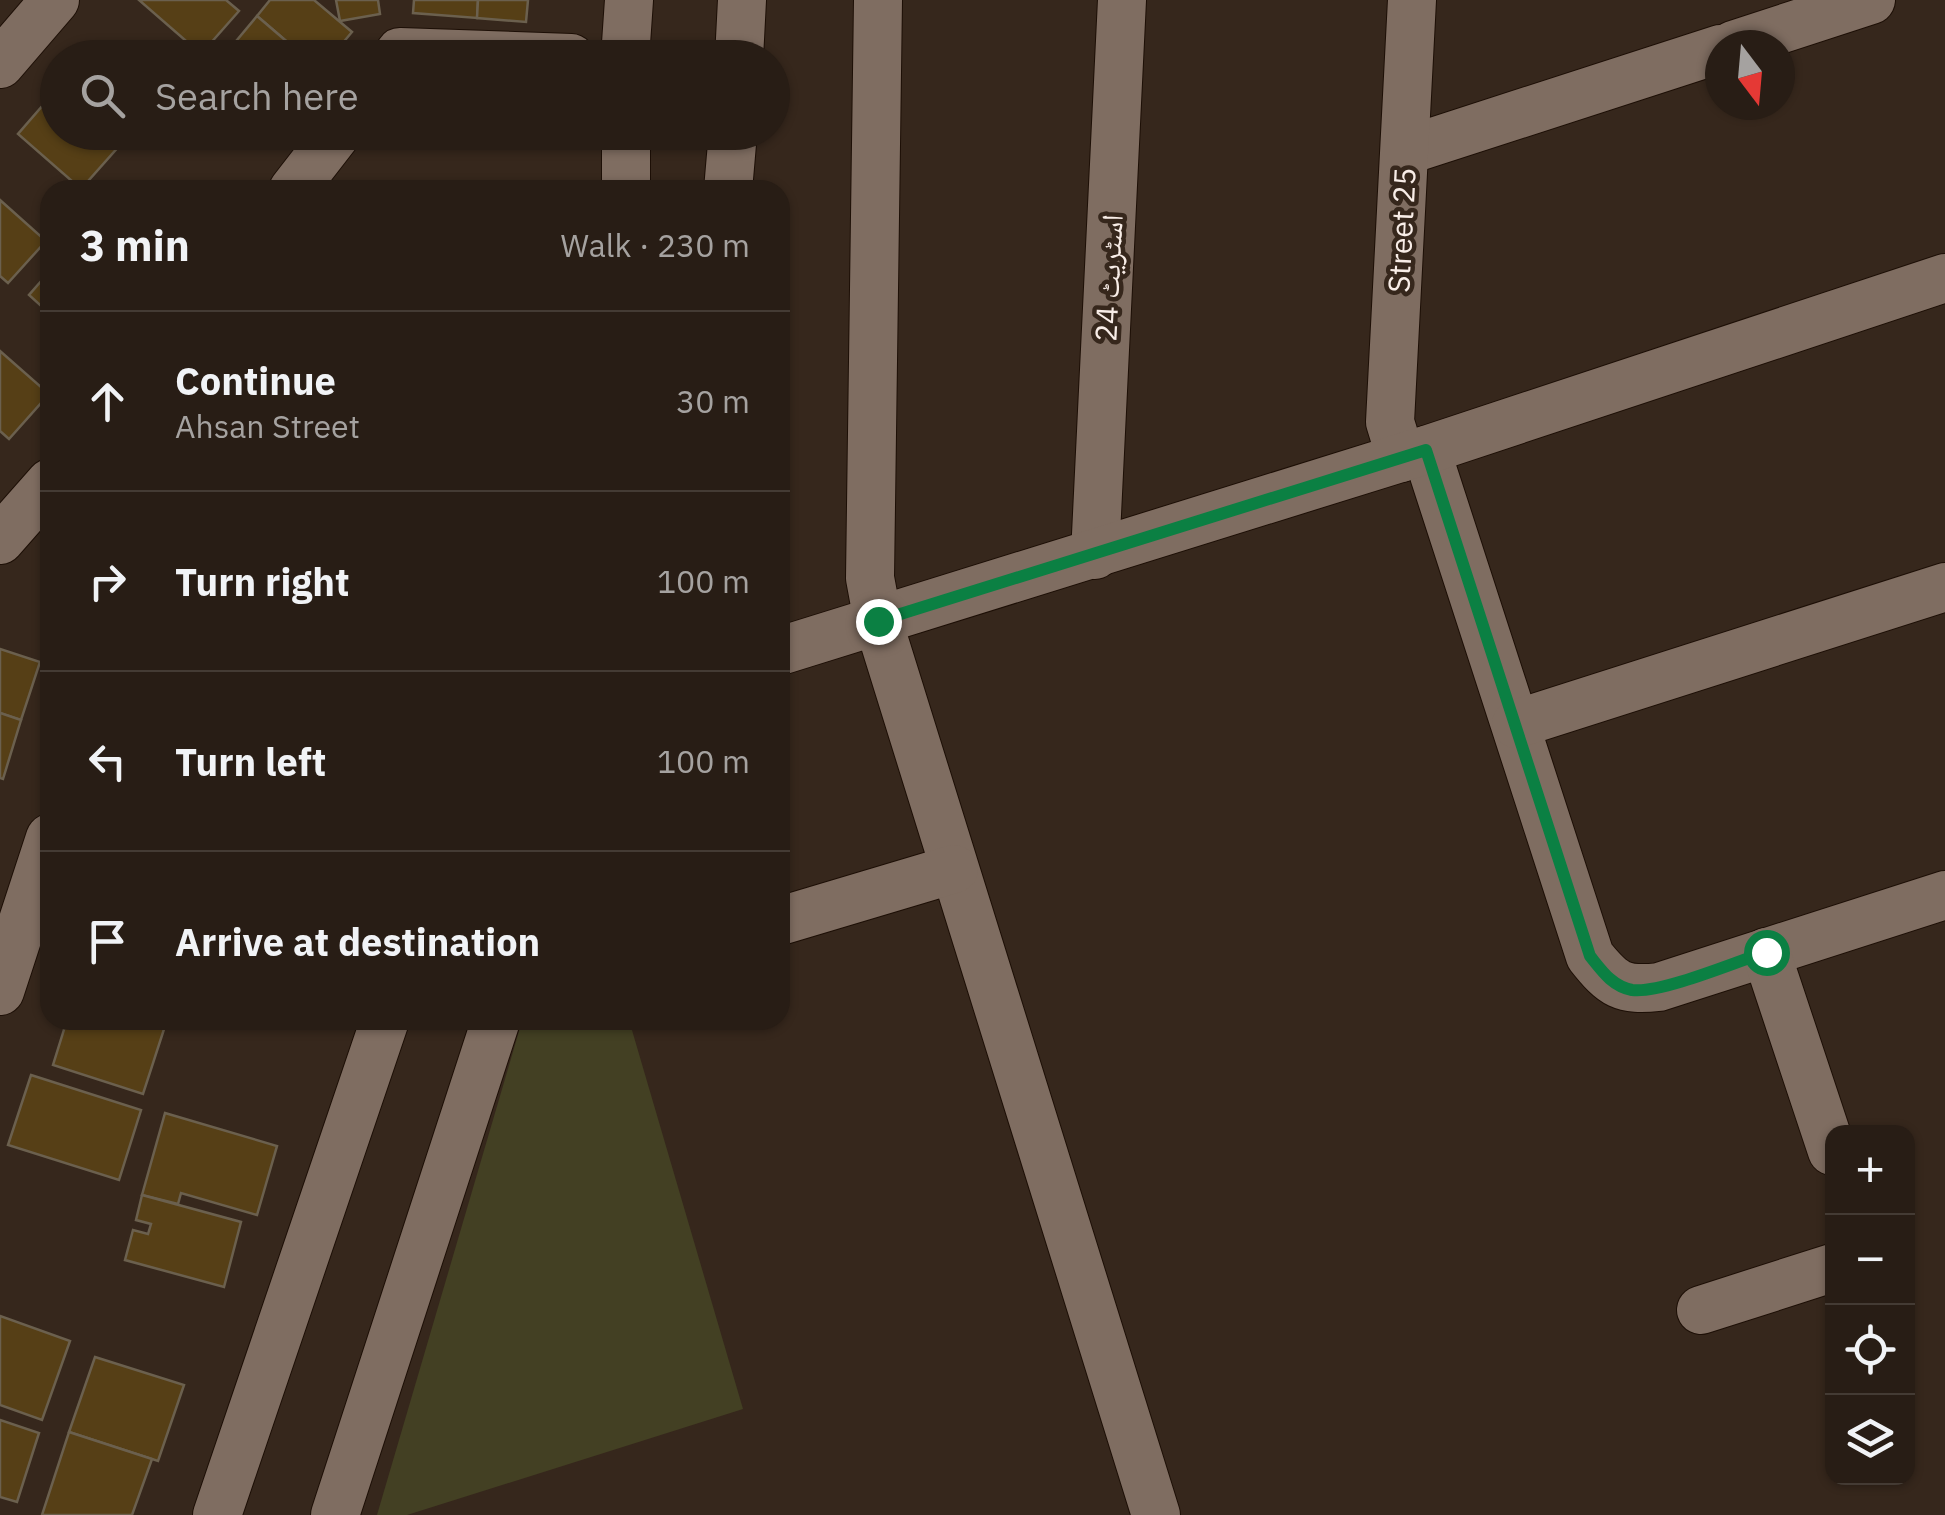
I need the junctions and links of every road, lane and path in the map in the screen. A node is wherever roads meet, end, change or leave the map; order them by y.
1 (55, 0) edge
2 (629, 0) edge
3 (742, 0) edge
4 (878, 0) edge
5 (1122, 0) edge
6 (1412, 0) edge
7 (1871, 0) edge
8 (1779, 30) edge
9 (626, 40) edge
10 (741, 40) edge
11 (1705, 54) edge
12 (0, 64) edge
13 (324, 150) edge
14 (626, 150) edge
15 (731, 150) edge
16 (1405, 152) junction
17 (301, 180) edge
18 (626, 180) edge
19 (729, 180) edge
20 (1945, 278) edge
21 (1414, 454) junction
22 (40, 494) edge
23 (0, 540) edge
24 (1095, 555) junction
25 (1945, 587) edge
26 (878, 621) junction
27 (790, 648) edge
28 (1516, 724) junction
29 (40, 869) edge
30 (954, 869) junction
31 (1945, 895) edge
32 (790, 919) edge
33 (1766, 952) junction
34 (0, 991) edge
35 (382, 1030) edge
36 (493, 1030) edge
37 (1825, 1130) edge
38 (1825, 1270) edge
39 (1701, 1310) dead end
40 (217, 1515) edge
41 (334, 1515) edge
42 (1156, 1515) edge

1 - 12 street
2 - 9 street
3 - 10 street
4 - 26 street
5 - 24 street, اسٹریٹ 24
6 - 16 street, Street 25
7 - 8 street
11 - 16 street
13 - 17 street
14 - 18 street
15 - 19 street
16 - 21 street, Street 25
20 - 21 street
21 - 24 street
21 - 28 street, Street 25
22 - 23 street
24 - 26 street
25 - 28 street
26 - 27 street
26 - 30 street
28 - 33 street, Street 25
29 - 34 street
30 - 32 street
30 - 42 street
31 - 33 street
33 - 37 street
35 - 40 street
36 - 41 street
38 - 39 street

